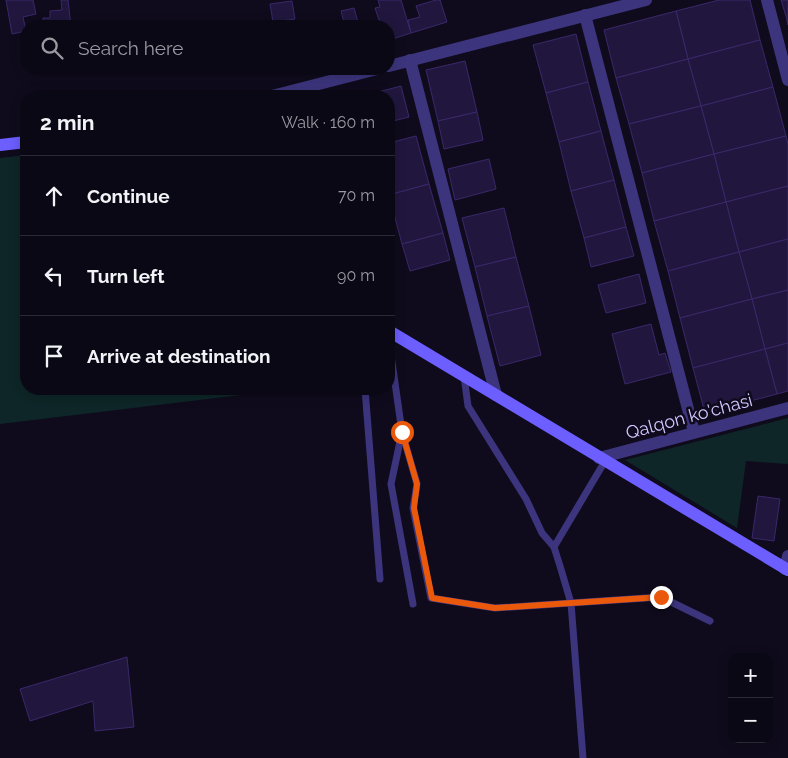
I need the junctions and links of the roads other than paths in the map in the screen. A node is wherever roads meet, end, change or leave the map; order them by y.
1 (646, 0) edge
2 (767, 0) edge
3 (585, 15) junction
4 (410, 60) junction
5 (395, 64) edge
6 (354, 75) edge
7 (788, 80) edge
8 (295, 90) edge
9 (20, 143) edge
10 (0, 145) edge
11 (395, 334) edge
12 (464, 376) junction
13 (395, 383) edge
14 (365, 395) edge
15 (496, 395) junction
16 (788, 408) edge
17 (402, 432) junction
18 (694, 432) junction
19 (602, 459) junction
20 (554, 547) junction
21 (787, 565) edge
22 (380, 579) dead end
23 (571, 603) junction
24 (413, 604) dead end
25 (710, 621) dead end
26 (583, 758) edge

1 - 3 street
2 - 7 street
3 - 4 street
3 - 18 street
4 - 5 street
4 - 15 street
6 - 8 street
9 - 10 street
11 - 12 street
12 - 15 street
12 - 20 lane
13 - 17 lane
14 - 22 lane
15 - 19 street
16 - 18 street, Qalqon ko'chasi
17 - 23 lane
17 - 24 lane
18 - 19 street, Qalqon ko'chasi
19 - 20 lane
19 - 21 street
20 - 23 lane
23 - 25 lane
23 - 26 lane

